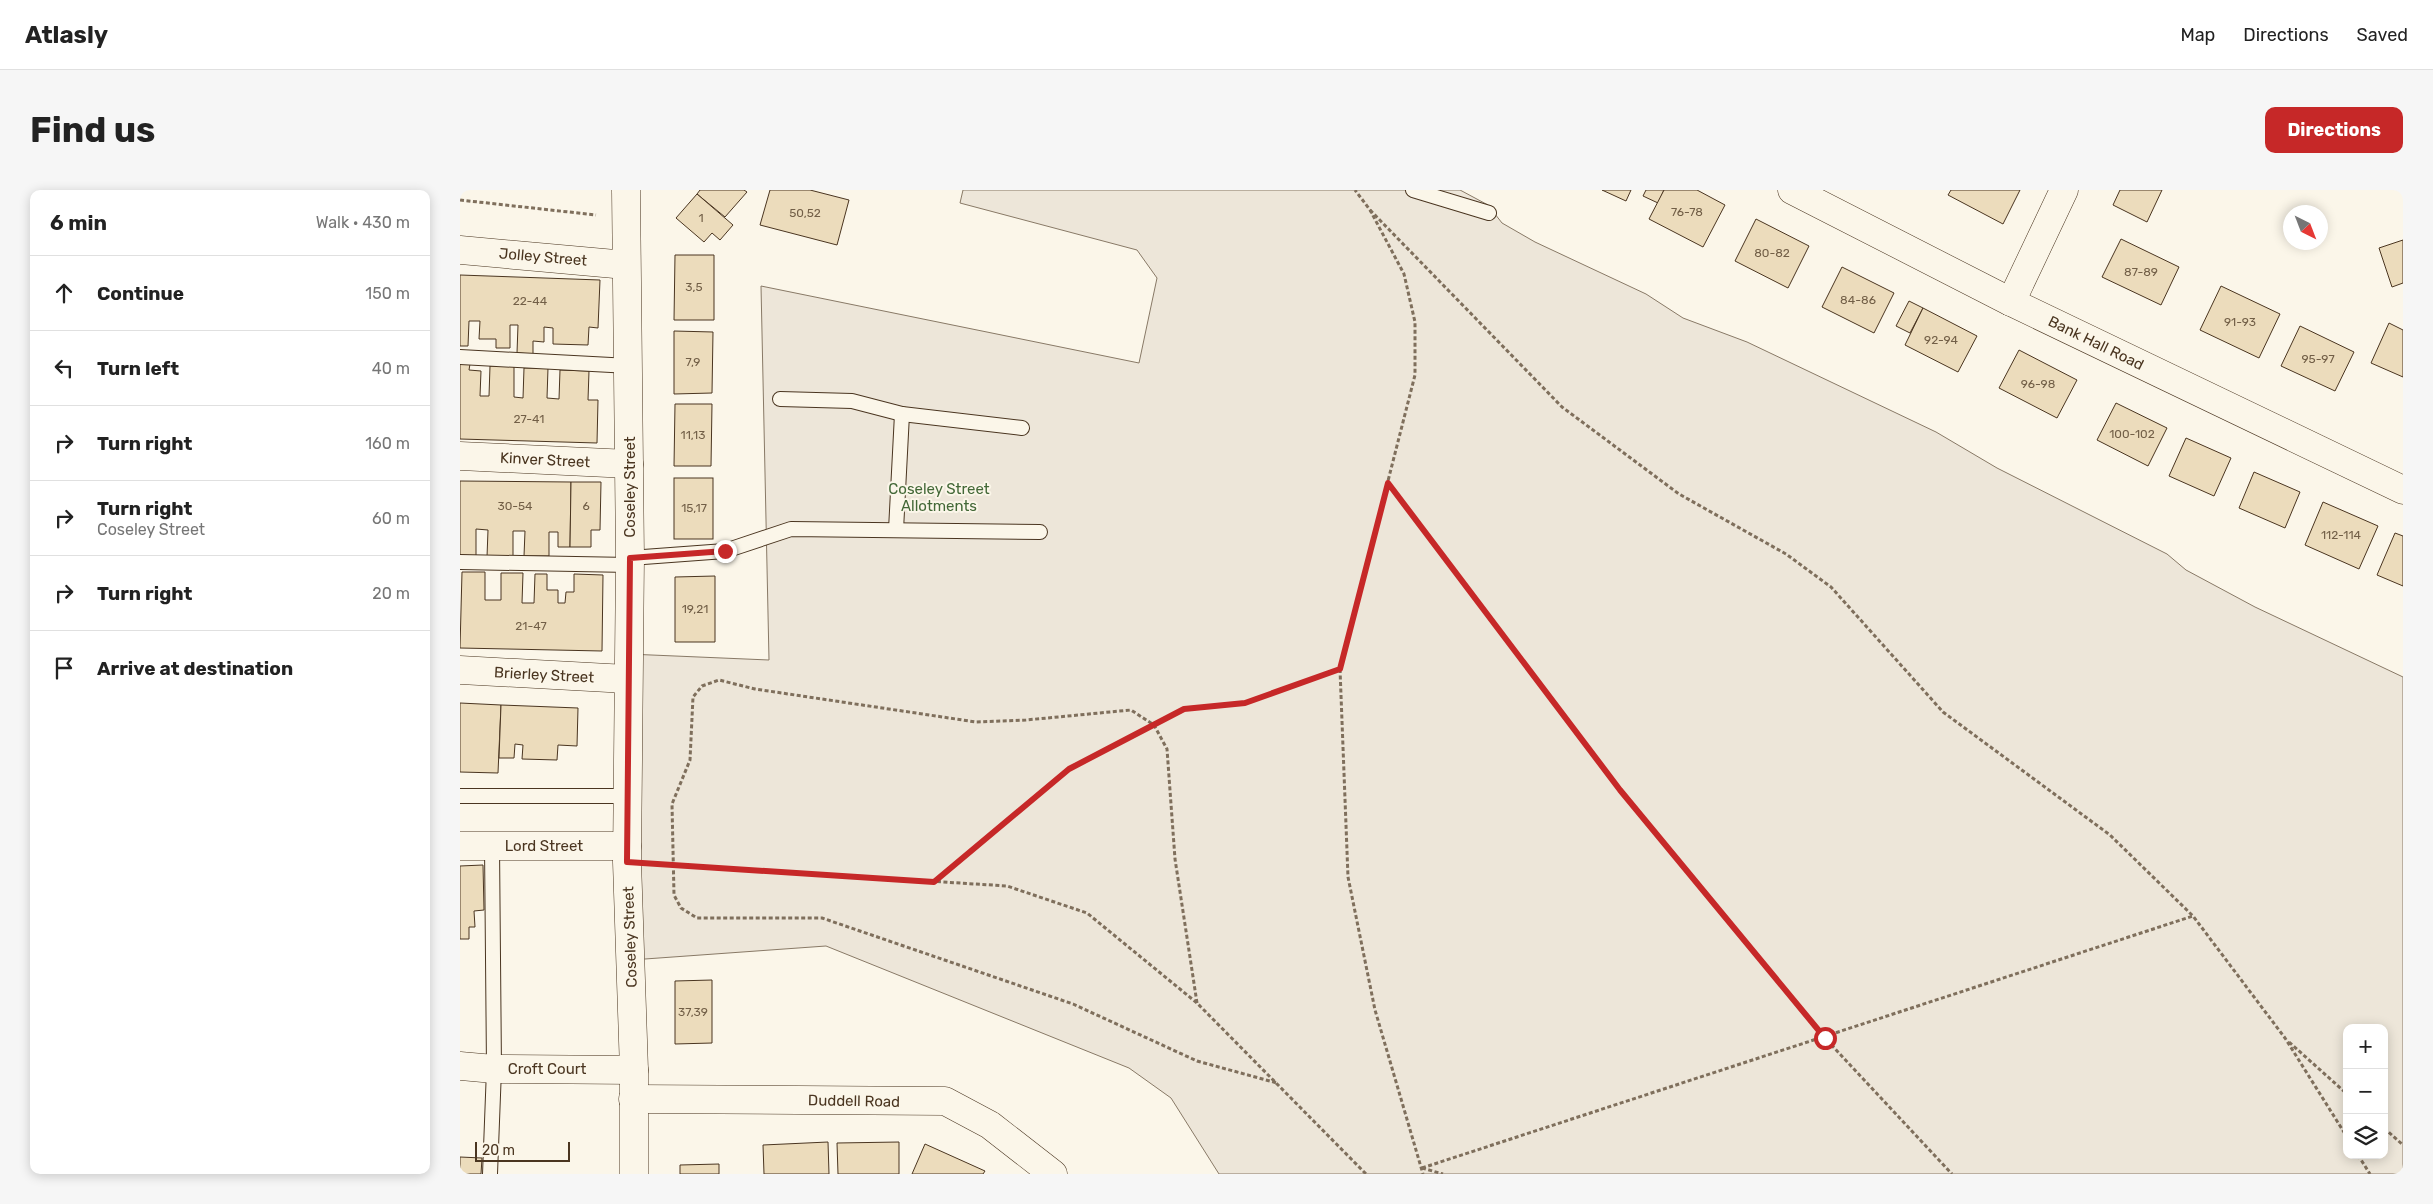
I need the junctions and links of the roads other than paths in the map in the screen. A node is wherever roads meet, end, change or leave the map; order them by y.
1 (626, 190) edge
2 (1413, 190) edge
3 (1792, 190) edge
4 (2064, 190) edge
5 (1489, 213) dead end
6 (460, 250) edge
7 (626, 265) junction
8 (2011, 302) junction
9 (460, 357) edge
10 (630, 366) junction
11 (780, 399) dead end
12 (902, 414) junction
13 (1022, 428) dead end
14 (460, 456) edge
15 (629, 464) junction
16 (2403, 490) edge
17 (896, 530) junction
18 (1040, 532) dead end
19 (460, 562) edge
20 (630, 562) junction
21 (460, 670) edge
22 (627, 679) junction
23 (460, 796) edge
24 (628, 796) junction
25 (460, 846) edge
26 (492, 846) junction
27 (627, 854) junction
28 (460, 1066) edge
29 (494, 1069) junction
30 (634, 1070) junction
31 (633, 1099) junction
32 (490, 1174) edge
33 (634, 1174) edge
34 (1052, 1174) edge

1 - 7 street, Coseley Street
2 - 5 lane
3 - 8 street, Bank Hall Road
4 - 8 street
6 - 7 street, Jolley Street
7 - 10 street, Coseley Street
8 - 16 street, Bank Hall Road
9 - 10 lane
10 - 15 street, Coseley Street
11 - 12 lane
12 - 13 lane
12 - 17 lane
14 - 15 street, Kinver Street
15 - 20 street, Coseley Street
17 - 18 lane
17 - 20 lane
19 - 20 lane
20 - 22 street, Coseley Street
21 - 22 street, Brierley Street
22 - 24 street, Coseley Street
23 - 24 lane
24 - 27 street, Coseley Street
25 - 26 street, Lord Street
26 - 27 street, Lord Street
26 - 29 lane
27 - 30 street, Coseley Street
28 - 29 street, Croft Court
29 - 30 street, Croft Court
29 - 32 lane
30 - 31 street, Coseley Street
31 - 33 street, Coseley Street
31 - 34 street, Duddell Road

